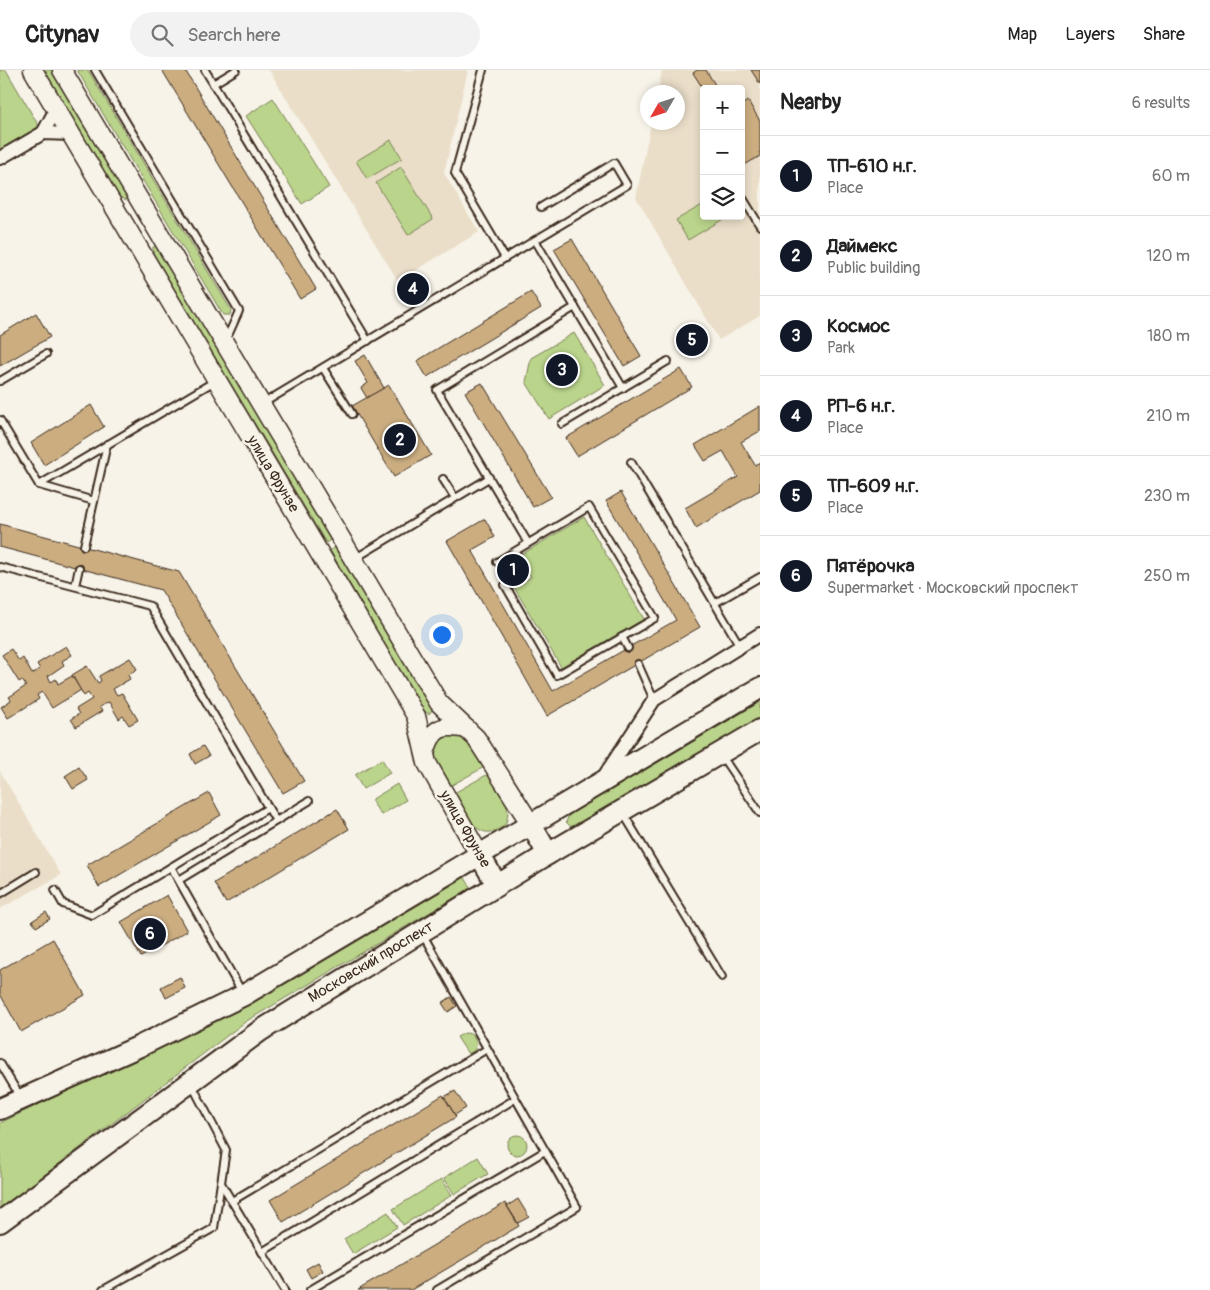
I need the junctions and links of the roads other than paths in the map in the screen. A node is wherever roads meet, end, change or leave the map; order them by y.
1 (33, 70) edge
2 (62, 70) edge
3 (96, 70) edge
4 (205, 70) edge
5 (236, 70) edge
6 (483, 70) edge
7 (213, 84) junction
8 (56, 109) junction
9 (43, 133) junction
10 (71, 134) junction
11 (0, 158) edge
12 (134, 191) junction
13 (745, 202) edge
14 (112, 203) junction
15 (541, 207) dead end
16 (760, 226) edge
17 (535, 240) junction
18 (164, 241) junction
19 (142, 254) junction
20 (505, 258) junction
21 (575, 307) junction
22 (368, 341) junction
23 (225, 344) junction
24 (46, 354) dead end
25 (668, 360) dead end
26 (323, 368) junction
27 (217, 380) junction
28 (0, 381) edge
29 (623, 388) junction
30 (261, 404) junction
31 (352, 414) dead end
32 (0, 420) edge
33 (562, 424) dead end
34 (107, 444) junction
35 (631, 462) dead end
36 (489, 478) junction
37 (443, 479) dead end
38 (39, 485) junction
39 (454, 498) junction
40 (94, 501) junction
41 (528, 543) junction
42 (84, 546) dead end
43 (353, 560) junction
44 (496, 562) dead end
45 (0, 567) edge
46 (79, 568) dead end
47 (760, 577) edge
48 (505, 585) dead end
49 (75, 586) junction
50 (714, 603) junction
51 (760, 634) edge
52 (622, 637) junction
53 (740, 646) junction
54 (628, 648) dead end
55 (638, 664) dead end
56 (760, 688) edge
57 (654, 700) junction
58 (439, 703) junction
59 (416, 716) junction
60 (467, 729) junction
61 (760, 730) edge
62 (425, 753) junction
63 (721, 754) junction
64 (600, 783) junction
65 (310, 801) dead end
66 (268, 808) junction
67 (622, 812) junction
68 (760, 813) edge
69 (276, 821) junction
70 (530, 823) junction
71 (479, 854) junction
72 (548, 854) junction
73 (171, 867) junction
74 (36, 872) dead end
75 (179, 880) junction
76 (497, 885) junction
77 (55, 890) dead end
78 (0, 894) edge
79 (421, 932) junction
80 (722, 977) dead end
81 (244, 995) junction
82 (487, 1049) junction
83 (0, 1063) edge
84 (191, 1081) junction
85 (21, 1099) junction
86 (515, 1099) junction
87 (0, 1109) edge
88 (545, 1151) junction
89 (221, 1183) junction
90 (232, 1201) junction
91 (0, 1222) edge
92 (262, 1252) junction
93 (102, 1290) edge
94 (285, 1290) edge
95 (310, 1290) edge
96 (438, 1290) edge

1 - 8 main road, улица Фрунзе
2 - 12 main road, улица Фрунзе
3 - 23 lane
4 - 7 lane
5 - 7 lane
6 - 20 lane
7 - 22 lane
8 - 9 street
8 - 10 main road, улица Фрунзе
9 - 10 street
9 - 11 street
10 - 14 main road, улица Фрунзе
12 - 14 main road
12 - 18 main road, улица Фрунзе
13 - 16 lane
14 - 19 main road, улица Фрунзе
15 - 17 lane
17 - 20 lane
17 - 21 lane
18 - 19 main road
18 - 23 main road, улица Фрунзе
19 - 27 main road, улица Фрунзе
20 - 22 lane
21 - 29 lane
21 - 36 lane
22 - 26 lane
23 - 30 main road, улица Фрунзе
24 - 28 lane
25 - 29 lane
26 - 30 lane
26 - 31 lane
27 - 34 lane
27 - 59 main road, улица Фрунзе
29 - 33 lane
30 - 43 main road, улица Фрунзе
32 - 38 lane
34 - 38 lane
34 - 40 lane
35 - 50 lane
36 - 39 lane
36 - 41 lane
37 - 39 lane
38 - 40 lane
39 - 43 lane
40 - 42 lane
41 - 44 lane
41 - 52 lane
43 - 58 main road, улица Фрунзе
45 - 49 lane
46 - 49 lane
47 - 50 lane
48 - 52 lane
49 - 66 lane
50 - 53 lane
51 - 53 street
52 - 54 lane
53 - 57 street
55 - 57 lane
56 - 64 main road
57 - 64 street
58 - 59 main road
58 - 60 main road, улица Фрунзе
59 - 62 main road, улица Фрунзе
60 - 62 main road
60 - 70 main road, улица Фрунзе
61 - 63 main road, Московский проспект
62 - 71 main road, улица Фрунзе
63 - 67 main road, Московский проспект
63 - 68 lane
64 - 70 main road
65 - 69 lane
66 - 69 lane
66 - 73 lane
67 - 72 main road, Московский проспект
67 - 80 lane
69 - 75 lane
70 - 71 main road
70 - 72 main road, улица Фрунзе
71 - 76 main road, улица Фрунзе
71 - 81 main road
72 - 76 main road, Московский проспект
73 - 75 lane
73 - 77 lane
74 - 78 lane
75 - 81 lane
76 - 79 main road, Московский проспект
79 - 82 lane
79 - 84 main road, Московский проспект
81 - 85 main road
82 - 86 lane
82 - 90 lane
83 - 85 lane
84 - 89 lane
84 - 91 main road, Московский проспект
85 - 87 main road
86 - 88 lane
86 - 92 lane
88 - 95 lane
88 - 96 lane
89 - 90 lane
89 - 93 lane
90 - 92 lane
92 - 94 lane

